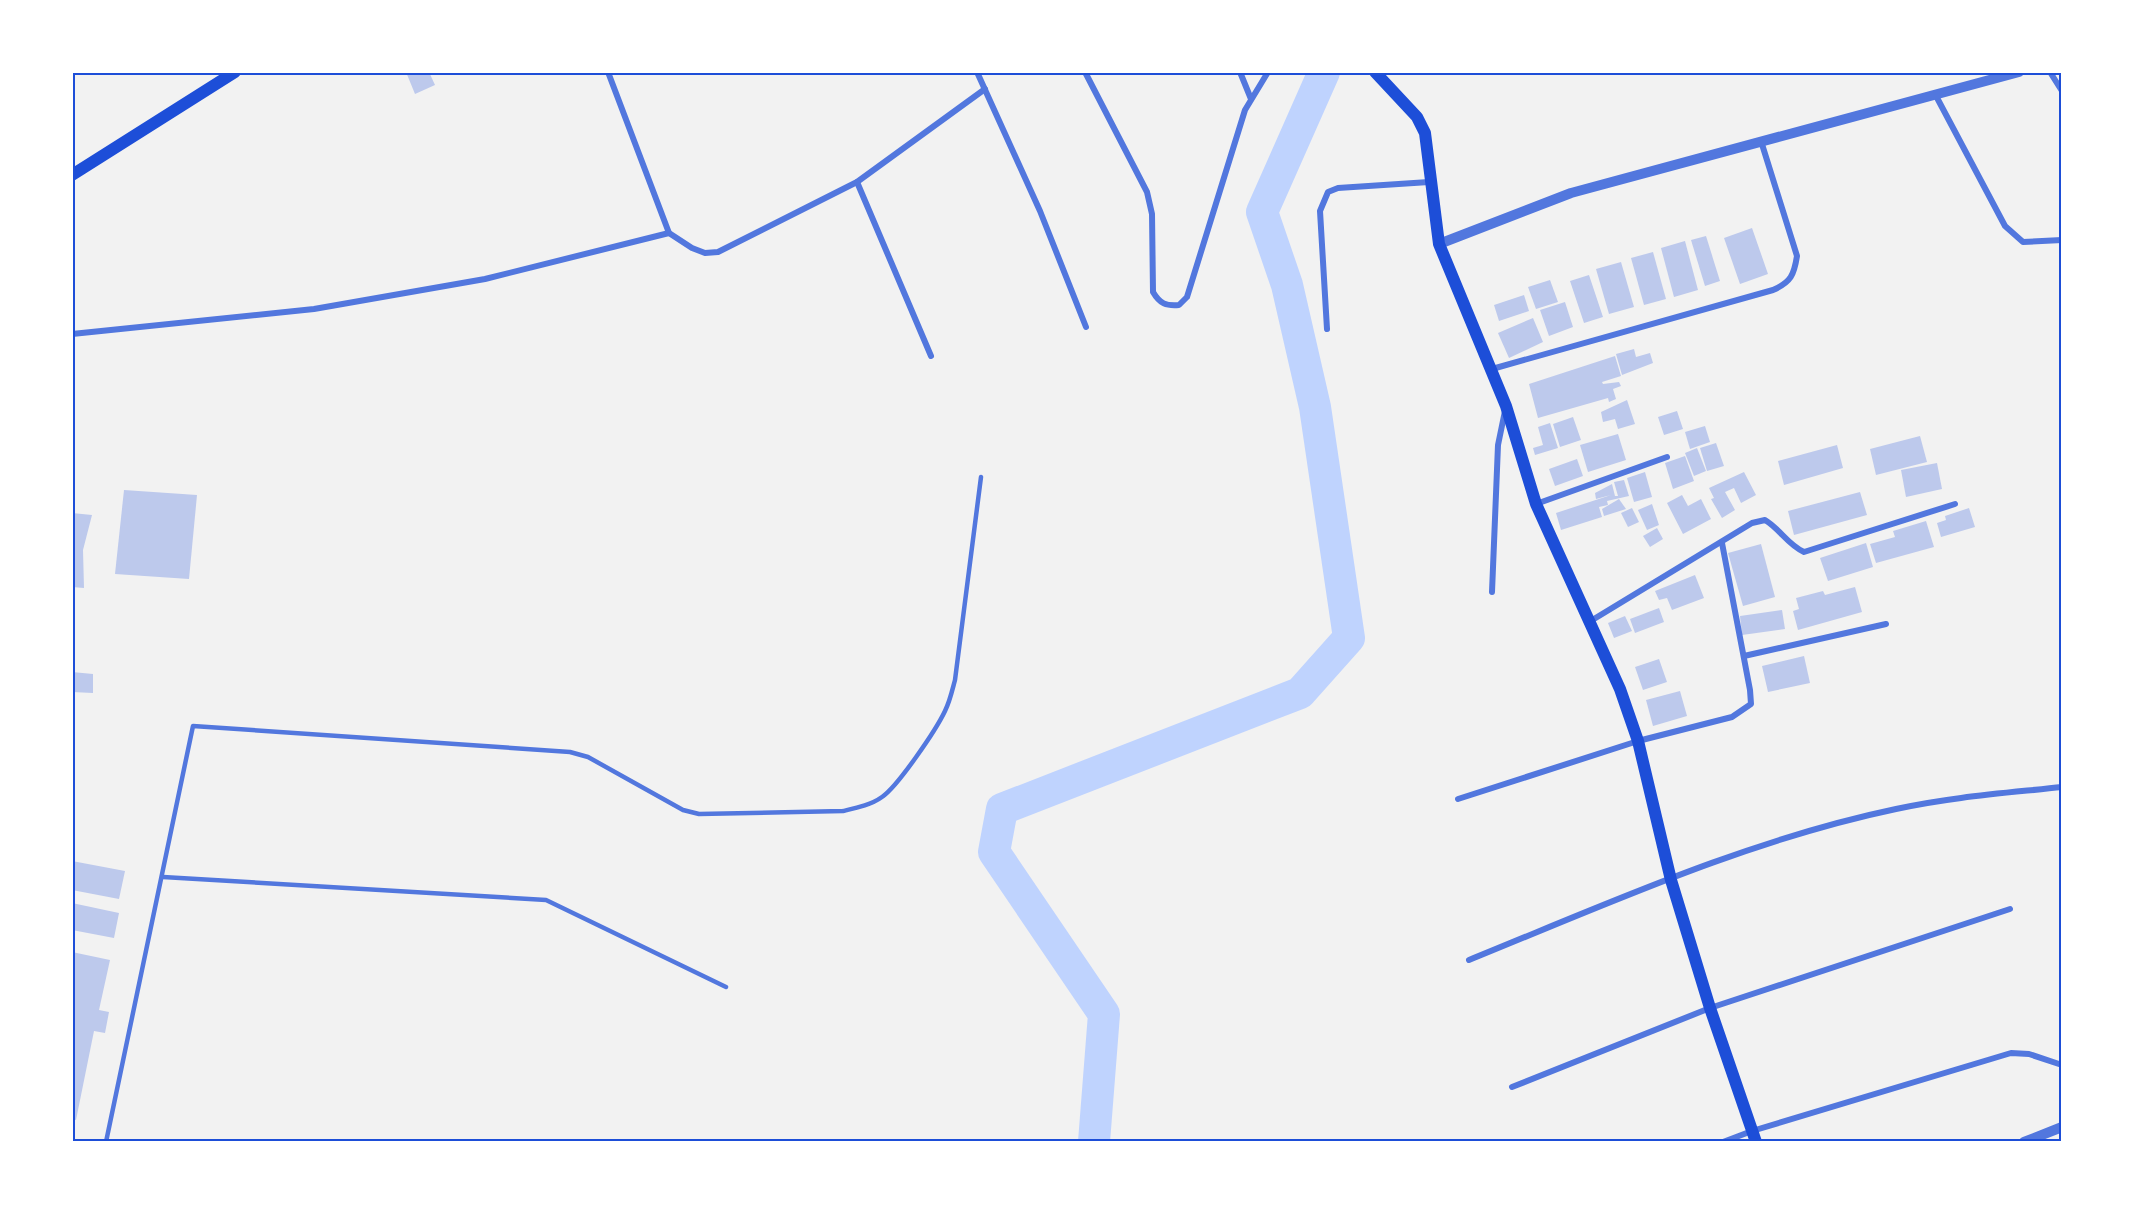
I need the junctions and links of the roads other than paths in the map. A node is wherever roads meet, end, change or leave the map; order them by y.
1 (235, 72) edge
2 (608, 72) edge
3 (976, 72) edge
4 (1085, 72) edge
5 (1240, 72) edge
6 (1268, 72) edge
7 (2019, 72) edge
8 (2050, 72) edge
9 (1379, 77) edge
10 (985, 89) junction
11 (2062, 91) edge
12 (1935, 93) junction
13 (1251, 99) junction
14 (1760, 140) junction
15 (72, 175) edge
16 (857, 182) junction
17 (1429, 182) junction
18 (669, 233) junction
19 (2062, 240) edge
20 (1439, 244) junction
21 (1086, 327) dead end
22 (1327, 329) dead end
23 (72, 334) edge
24 (931, 356) dead end
25 (1492, 369) junction
26 (1506, 406) junction
27 (1667, 457) dead end
28 (981, 477) dead end
29 (1536, 504) junction
30 (1955, 504) dead end
31 (1722, 543) junction
32 (1492, 592) dead end
33 (1589, 622) junction
34 (1886, 624) dead end
35 (1744, 656) junction
36 (1638, 741) junction
37 (2062, 787) edge
38 (1458, 799) dead end
39 (164, 878) junction
40 (1671, 880) junction
41 (2010, 909) dead end
42 (1469, 960) dead end
43 (726, 987) dead end
44 (1710, 1008) junction
45 (2062, 1065) edge
46 (1512, 1087) dead end
47 (2062, 1127) edge
48 (1754, 1136) edge
49 (106, 1142) edge
50 (1723, 1142) edge
51 (2024, 1142) edge

1 - 15 main road
2 - 18 street
3 - 10 street
4 - 13 street
5 - 13 street
6 - 13 street
7 - 12 street
8 - 11 street
9 - 17 main road
10 - 16 street
10 - 21 street
12 - 14 street
12 - 19 street
14 - 20 street
14 - 25 street
16 - 18 street
16 - 24 street
17 - 20 main road
17 - 22 street
18 - 23 street
20 - 25 main road
25 - 26 main road
26 - 29 main road
26 - 32 street
27 - 29 street
28 - 39 lane
29 - 33 main road
30 - 31 street
31 - 33 street
31 - 35 street
33 - 36 main road
34 - 35 street
35 - 36 street
36 - 38 street
36 - 40 main road
37 - 40 street
39 - 43 lane
39 - 49 lane
40 - 42 street
40 - 44 main road
41 - 44 street
44 - 46 street
44 - 48 main road
45 - 48 street
47 - 51 street
48 - 50 street

